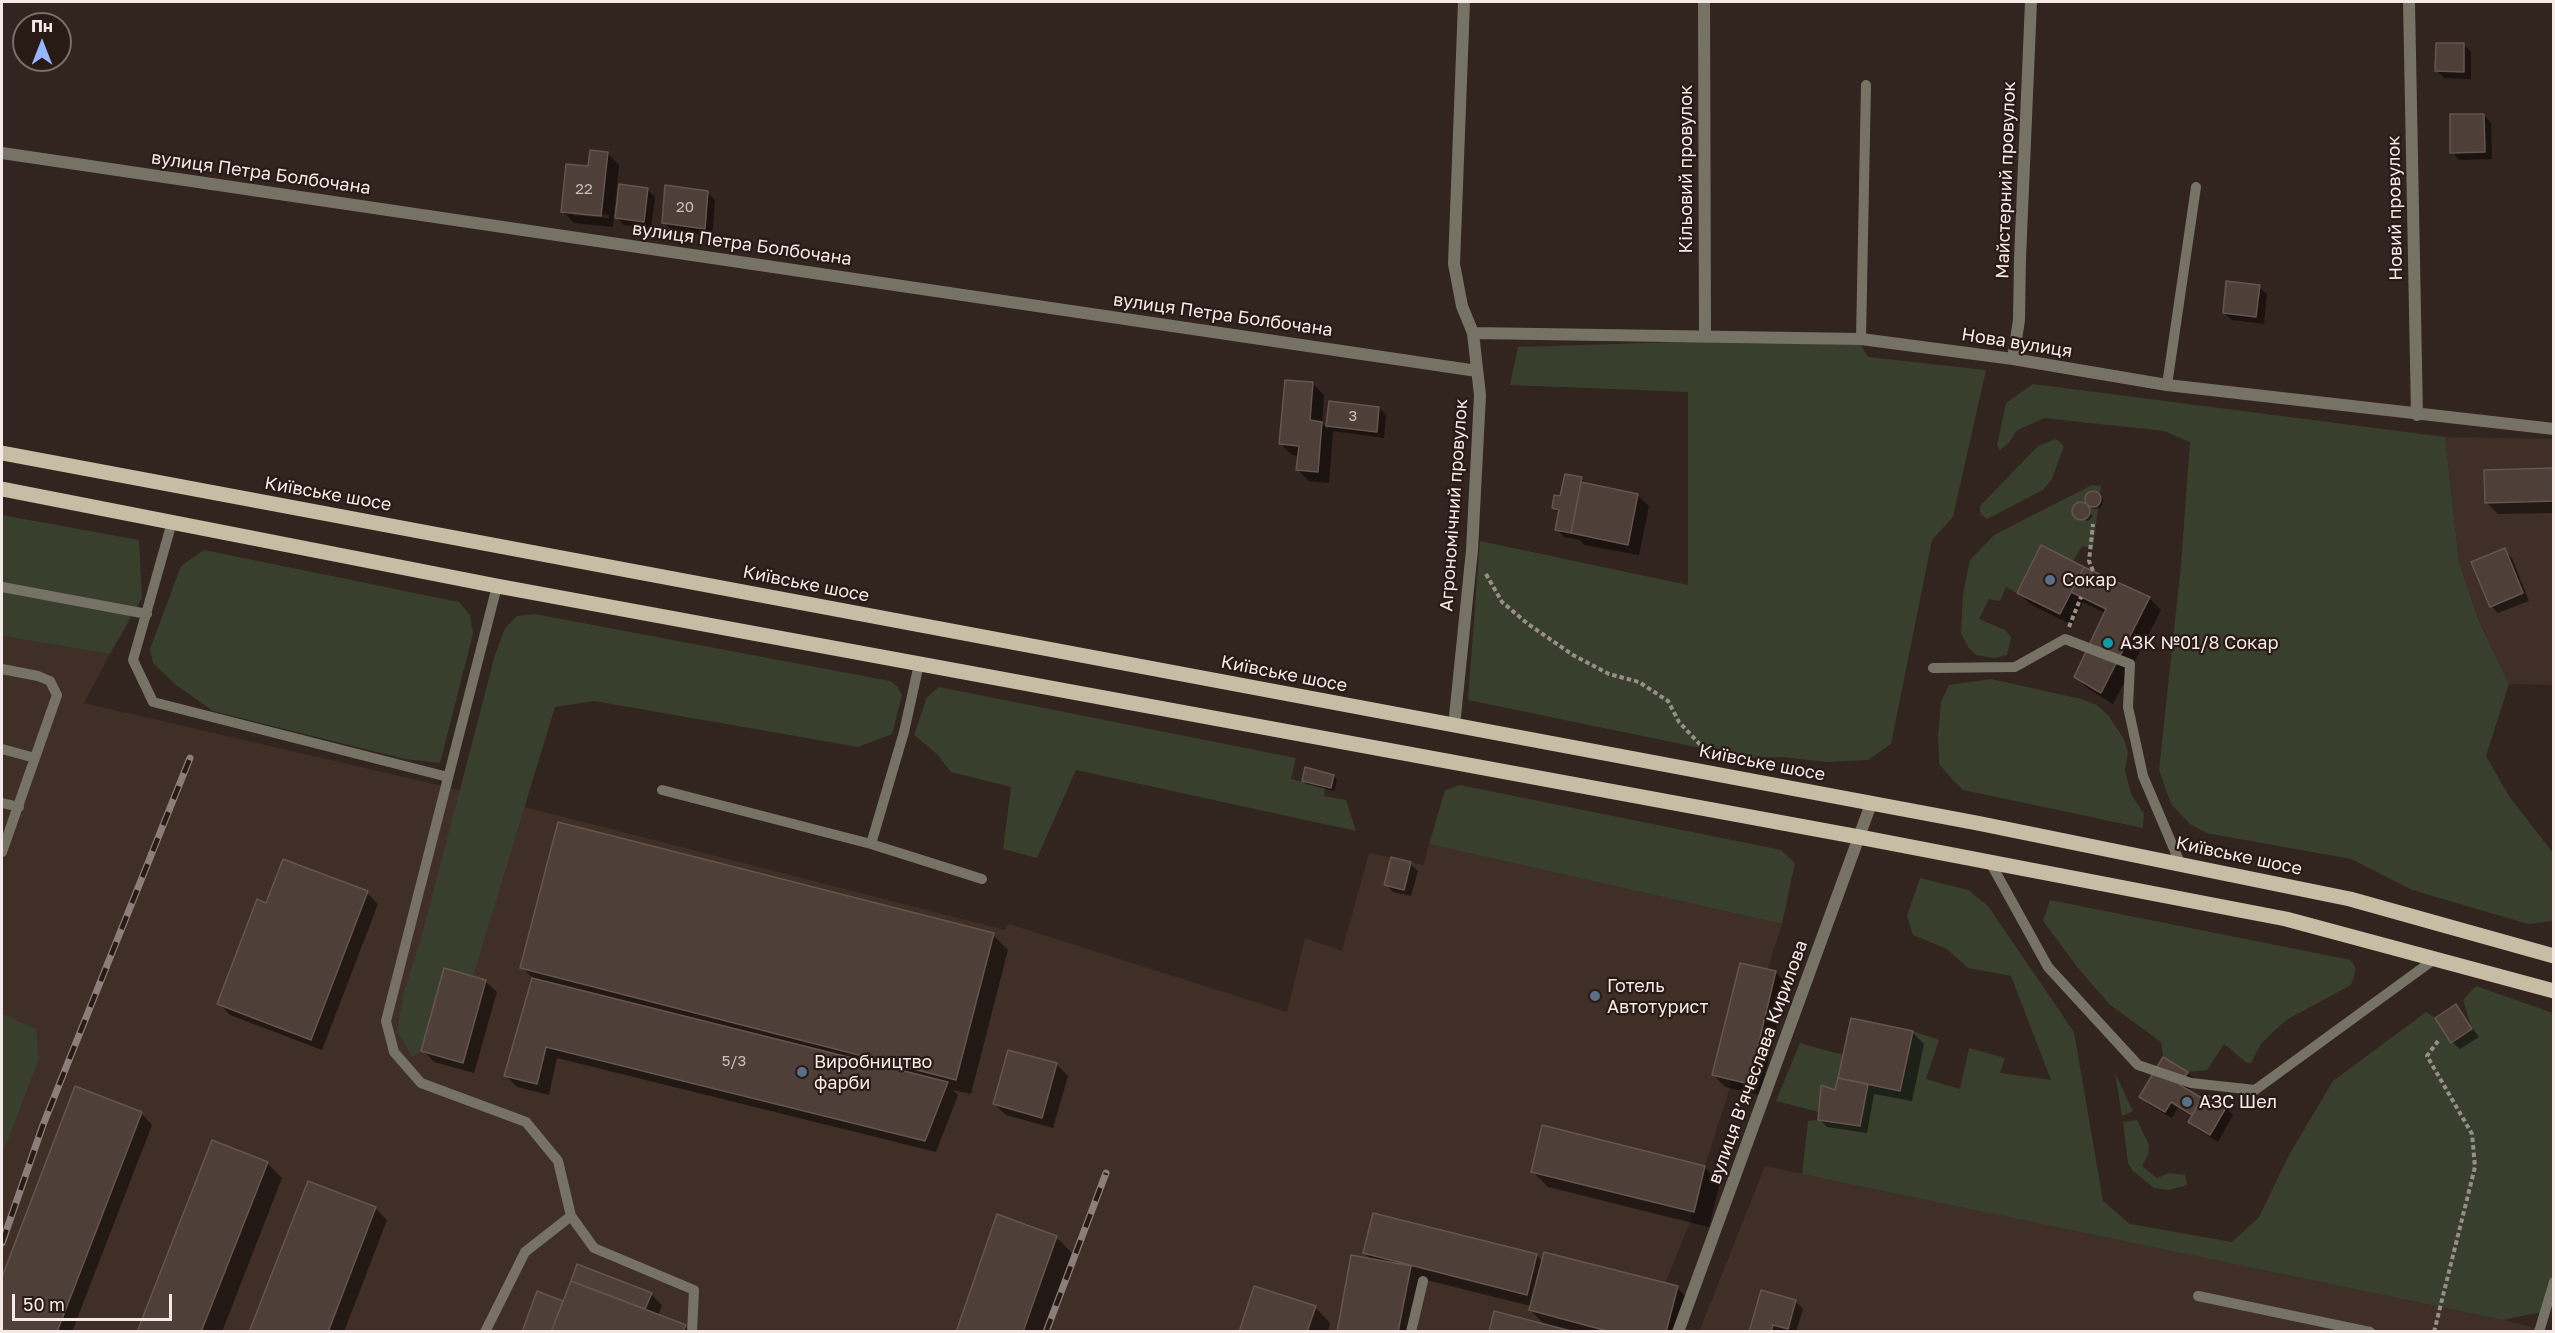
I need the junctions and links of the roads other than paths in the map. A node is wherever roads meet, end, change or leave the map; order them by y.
1 (1464, 2) edge
2 (1704, 2) edge
3 (2031, 2) edge
4 (2409, 2) edge
5 (1866, 85) dead end
6 (2, 153) edge
7 (2196, 187) dead end
8 (1473, 333) junction
9 (1705, 336) junction
10 (1862, 339) junction
11 (2013, 359) junction
12 (1477, 370) junction
13 (2167, 385) junction
14 (2416, 415) junction
15 (2553, 429) edge
16 (2, 453) edge
17 (2, 489) edge
18 (172, 522) junction
19 (496, 586) junction
20 (2, 587) edge
21 (147, 614) junction
22 (919, 664) junction
23 (1933, 668) dead end
24 (2, 669) edge
25 (1454, 726) junction
26 (2, 749) edge
27 (35, 758) junction
28 (448, 777) junction
29 (663, 790) dead end
30 (2, 803) edge
31 (1871, 804) junction
32 (19, 807) junction
33 (1859, 837) junction
34 (871, 844) junction
35 (2, 852) edge
36 (1990, 861) junction
37 (2180, 863) junction
38 (982, 879) dead end
39 (2553, 956) edge
40 (2436, 958) junction
41 (2553, 991) edge
42 (571, 1216) junction
43 (1423, 1281) dead end
44 (2553, 1282) edge
45 (2198, 1296) dead end
46 (484, 1332) edge
47 (692, 1332) edge
48 (1411, 1332) edge
49 (1678, 1332) edge
50 (2370, 1332) edge
51 (2539, 1332) edge

1 - 8 street, Агрономічний провулок
2 - 9 street, Кільовий провулок
3 - 11 street, Майстерний провулок
4 - 14 street, Новий провулок
5 - 10 lane
6 - 12 street, вулиця Петра Болбочана
7 - 13 lane
8 - 9 street, Нова вулиця
8 - 12 street, Агрономічний провулок
9 - 10 street, Нова вулиця
10 - 11 street, Нова вулиця
11 - 13 street, Нова вулиця
12 - 25 street, Агрономічний провулок
13 - 14 street, Нова вулиця
14 - 15 street, Нова вулиця
16 - 25 main road, Київське шосе
17 - 18 main road
18 - 19 main road
18 - 21 lane
19 - 22 main road
19 - 28 lane
20 - 21 lane
21 - 28 lane
22 - 33 main road
22 - 34 lane
23 - 37 lane
24 - 27 lane
25 - 31 main road, Київське шосе
26 - 27 lane
27 - 32 lane
28 - 42 lane
29 - 34 lane
30 - 32 lane
31 - 33 street, вулиця Вʼячеслава Кирилова
31 - 37 main road, Київське шосе
32 - 35 lane
33 - 36 main road
33 - 49 street, вулиця Вʼячеслава Кирилова
34 - 38 lane
36 - 40 main road
36 - 40 lane
37 - 39 main road, Київське шосе
40 - 41 main road
42 - 46 lane
42 - 47 lane
43 - 48 lane
44 - 51 lane
45 - 50 lane

